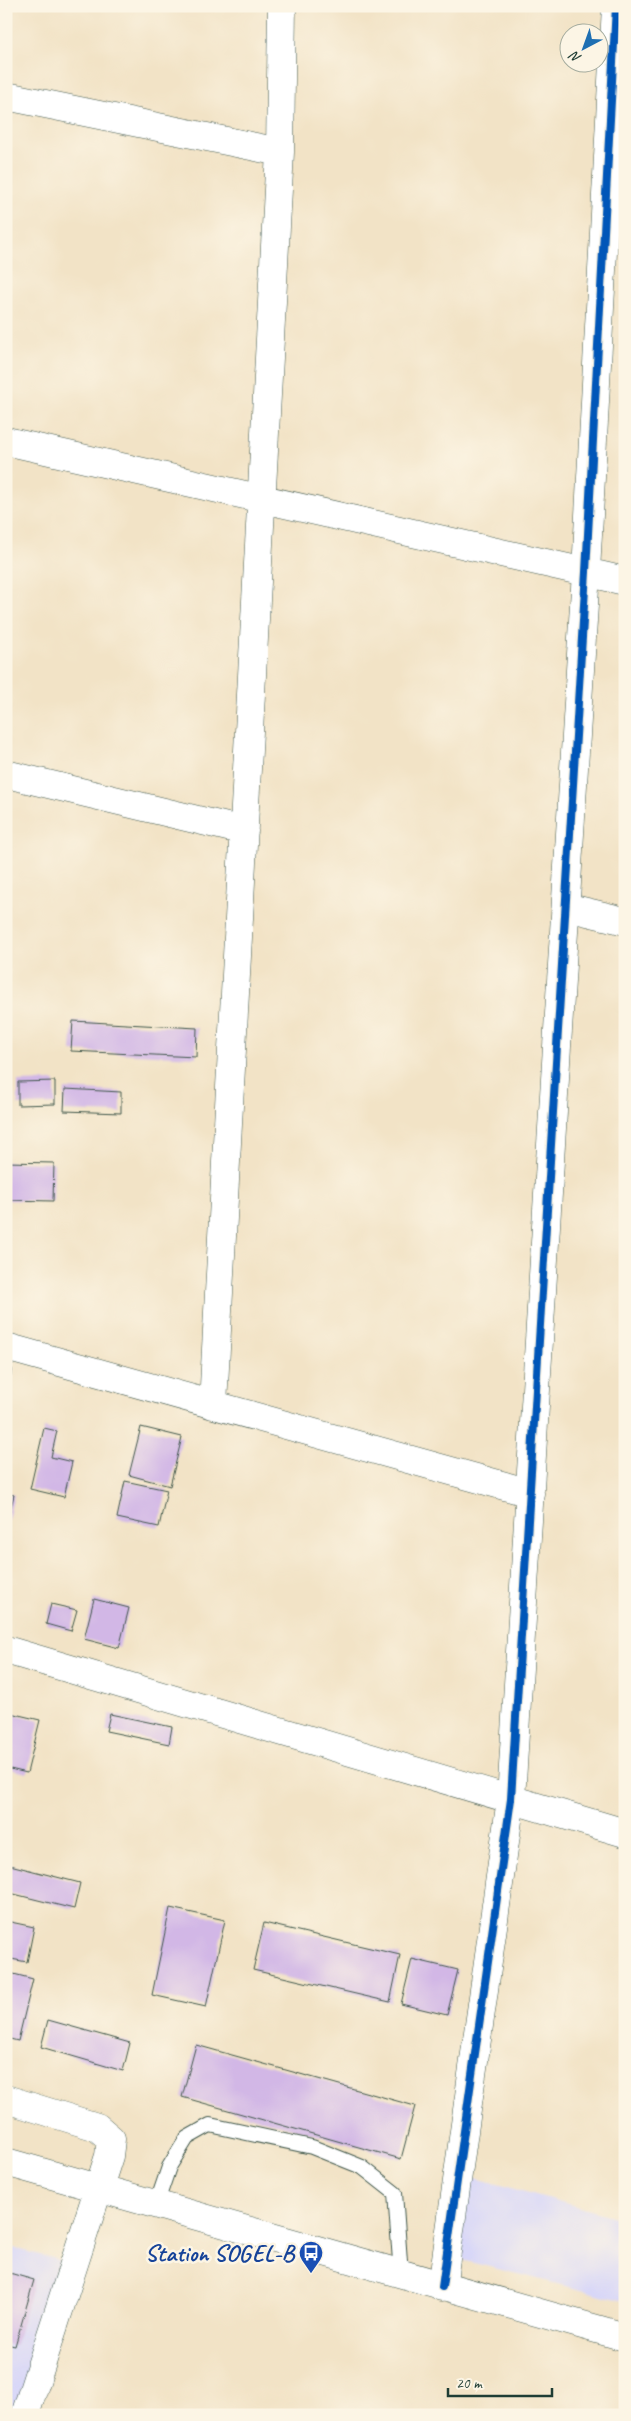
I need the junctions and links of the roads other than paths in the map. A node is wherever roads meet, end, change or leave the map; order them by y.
1 (282, 6) edge
2 (616, 6) edge
3 (6, 96) edge
4 (280, 152) junction
5 (6, 440) edge
6 (262, 499) junction
7 (586, 572) junction
8 (625, 581) edge
9 (6, 774) edge
10 (244, 831) junction
11 (566, 907) junction
12 (625, 921) edge
13 (6, 1347) edge
14 (213, 1405) junction
15 (530, 1493) junction
16 (6, 1650) edge
17 (511, 1799) junction
18 (625, 1833) edge
19 (6, 2099) edge
20 (6, 2162) edge
21 (98, 2189) junction
22 (156, 2205) junction
23 (400, 2275) junction
24 (442, 2287) junction
25 (625, 2337) edge
26 (25, 2415) edge

1 - 4 main road
2 - 7 main road
3 - 4 main road
4 - 6 main road
5 - 6 main road
6 - 7 main road
6 - 10 main road
7 - 8 main road
7 - 11 main road
9 - 10 main road
10 - 14 main road
11 - 12 main road
11 - 15 main road
13 - 14 main road
14 - 15 main road
15 - 17 main road
16 - 17 main road
17 - 18 main road
17 - 24 main road
19 - 21 main road
20 - 21 main road
21 - 22 main road
21 - 26 main road
22 - 23 main road
22 - 23 lane
23 - 24 main road
24 - 25 main road

